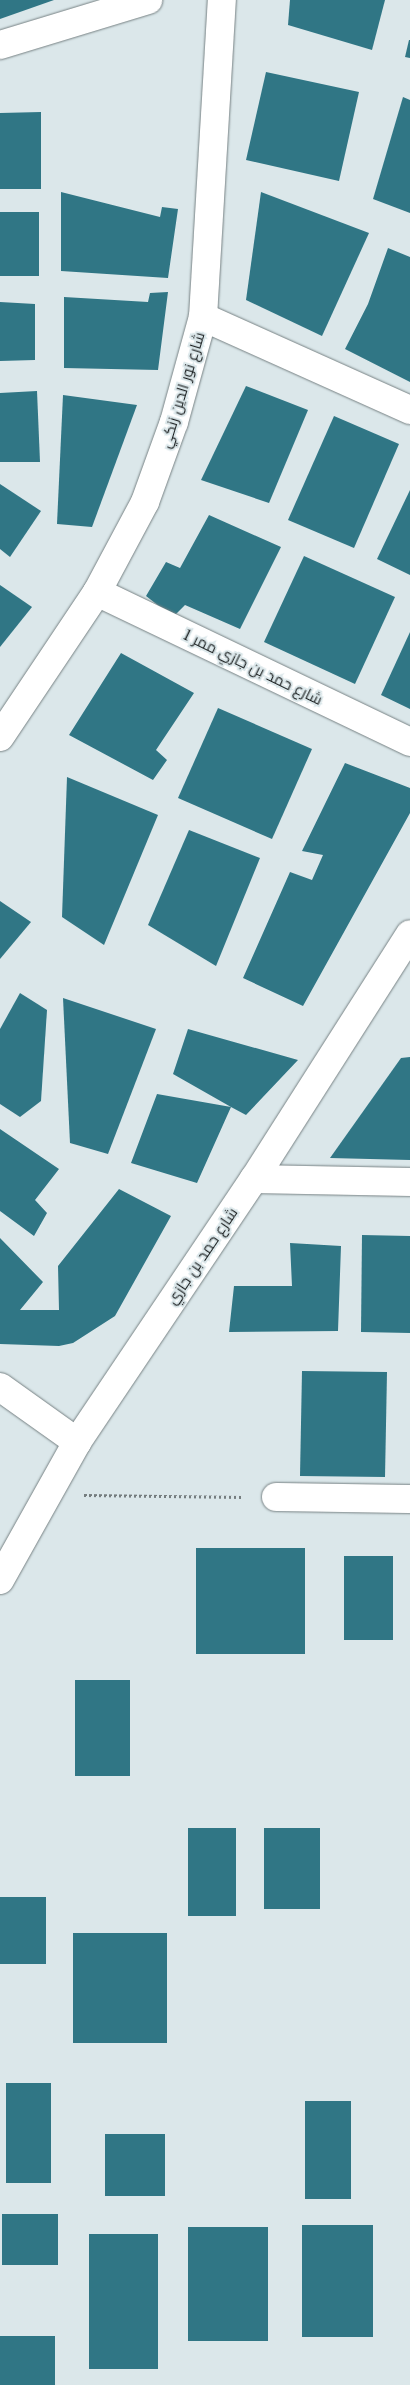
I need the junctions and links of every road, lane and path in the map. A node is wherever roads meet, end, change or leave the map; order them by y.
1 (148, 0) edge
2 (222, 0) edge
3 (0, 45) edge
4 (204, 317) junction
5 (410, 410) edge
6 (97, 592) junction
7 (0, 737) edge
8 (410, 742) edge
9 (410, 934) edge
10 (254, 1179) junction
11 (410, 1182) edge
12 (0, 1387) edge
13 (77, 1442) junction
14 (96, 1496) dead end
15 (276, 1497) joint
16 (410, 1499) edge
17 (0, 1580) edge

1 - 3 street
2 - 4 street, شارع نور الدين زنكي
4 - 5 street
4 - 6 street, شارع نور الدين زنكي
6 - 7 street, شارع نور الدين زنكي
6 - 8 street, شارع حمد بن جازي ممر 1
9 - 10 street, شارع حمد بن جازي
10 - 11 street
10 - 13 street, شارع حمد بن جازي
12 - 13 street
13 - 17 street, شارع حمد بن جازي
14 - 15 path
15 - 16 street

